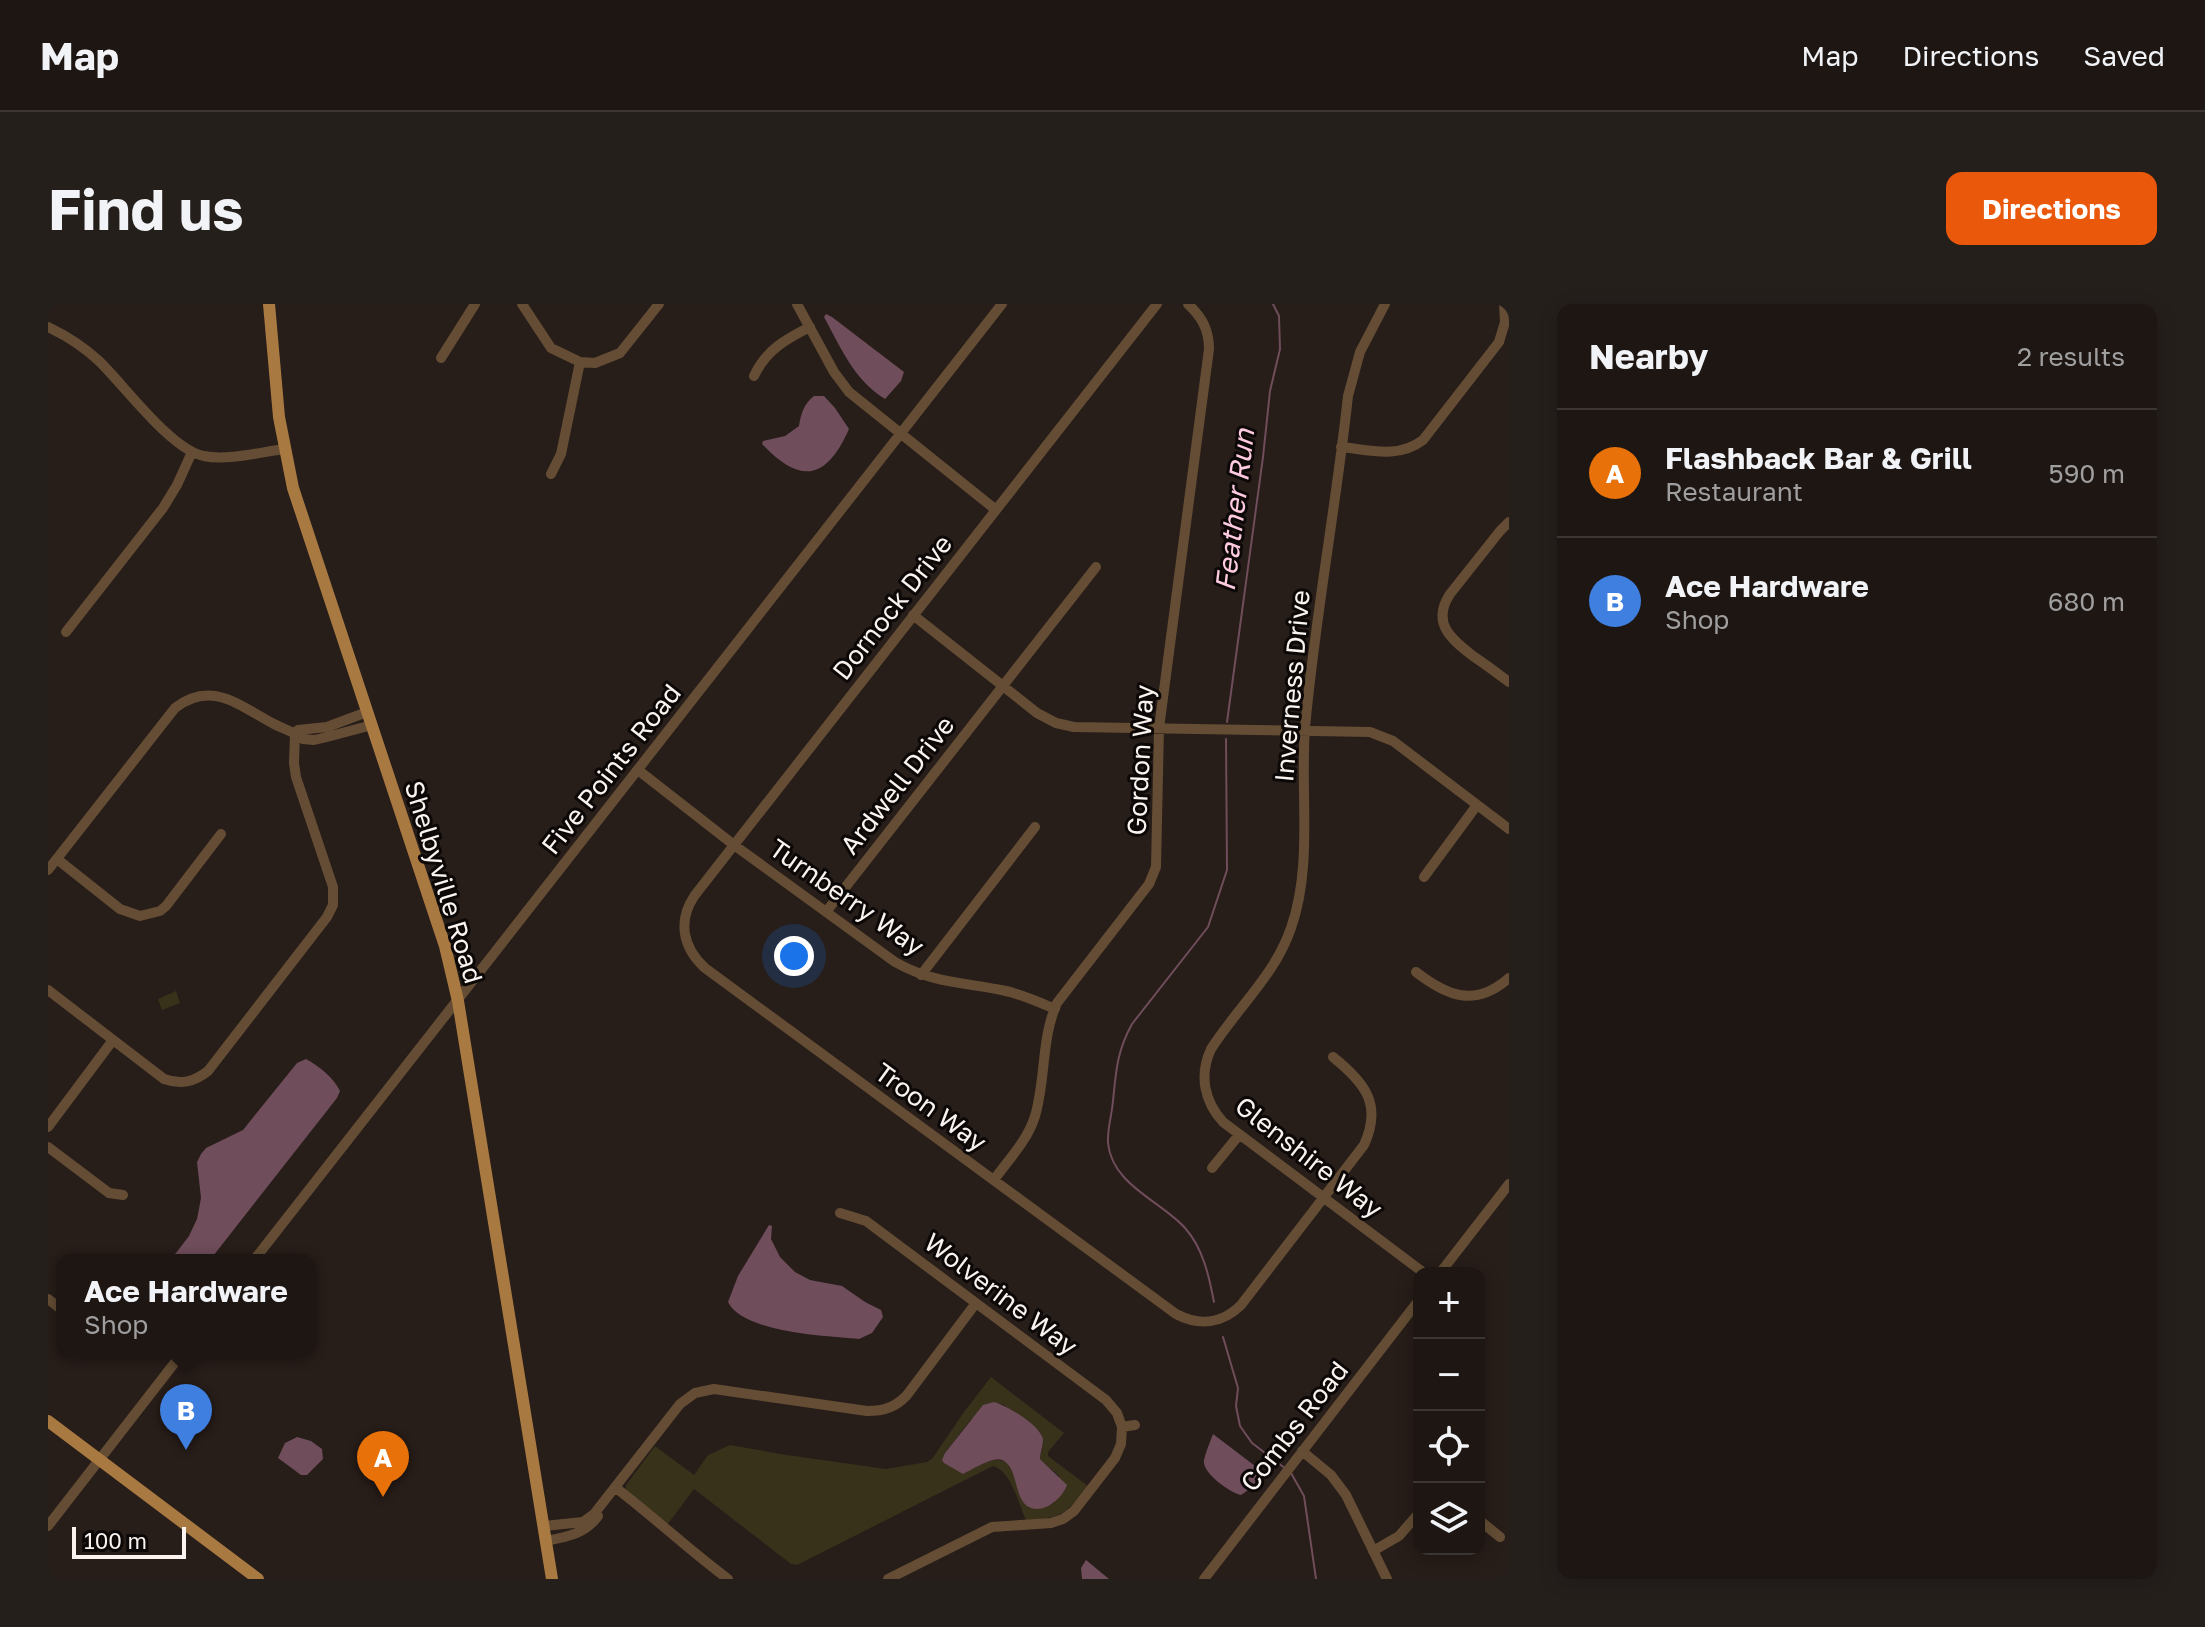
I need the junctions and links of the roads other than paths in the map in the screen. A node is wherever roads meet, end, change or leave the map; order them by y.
1 (269, 304) edge
2 (475, 304) edge
3 (522, 304) edge
4 (659, 304) edge
5 (797, 304) edge
6 (1002, 304) edge
7 (1157, 304) edge
8 (1188, 304) edge
9 (1385, 304) edge
10 (1504, 304) edge
11 (48, 327) edge
12 (810, 327) junction
13 (441, 358) dead end
14 (580, 362) junction
15 (754, 376) dead end
16 (901, 434) junction
17 (1341, 447) junction
18 (284, 449) junction
19 (192, 452) junction
20 (551, 474) dead end
21 (996, 510) junction
22 (1509, 522) edge
23 (1096, 567) dead end
24 (913, 615) junction
25 (66, 632) dead end
26 (1509, 682) edge
27 (1003, 686) junction
28 (370, 719) junction
29 (1159, 728) junction
30 (1305, 730) junction
31 (297, 732) junction
32 (638, 770) junction
33 (1477, 805) junction
34 (1035, 827) dead end
35 (1509, 829) edge
36 (221, 834) dead end
37 (734, 845) junction
38 (57, 859) junction
39 (48, 870) edge
40 (1424, 877) dead end
41 (826, 912) junction
42 (688, 947) joint
43 (1416, 972) dead end
44 (921, 975) junction
45 (1509, 978) edge
46 (48, 990) edge
47 (458, 1001) junction
48 (1055, 1009) junction
49 (113, 1040) junction
50 (1209, 1055) joint
51 (1333, 1057) dead end
52 (48, 1127) edge
53 (1239, 1135) junction
54 (48, 1147) edge
55 (1212, 1168) dead end
56 (994, 1180) junction
57 (1509, 1184) edge
58 (123, 1195) dead end
59 (1324, 1198) junction
60 (840, 1213) dead end
61 (259, 1254) edge
62 (1416, 1267) edge
63 (1445, 1267) edge
64 (976, 1303) junction
65 (1413, 1308) edge
66 (178, 1358) edge
67 (48, 1421) edge
68 (1135, 1425) dead end
69 (1122, 1427) junction
70 (1302, 1451) junction
71 (99, 1461) junction
72 (616, 1488) junction
73 (1413, 1520) edge
74 (1485, 1525) edge
75 (48, 1526) edge
76 (544, 1526) junction
77 (1500, 1537) dead end
78 (546, 1541) junction
79 (1373, 1551) junction
80 (258, 1579) edge
81 (552, 1579) edge
82 (728, 1579) edge
83 (888, 1579) edge
84 (1204, 1579) edge
85 (1387, 1579) edge

1 - 18 main road, Shelbyville Road
2 - 13 street
3 - 14 street
4 - 14 street
5 - 12 street
6 - 16 street, Five Points Road
7 - 21 street, Dornock Drive
8 - 29 street, Gordon Way
9 - 17 street, Inverness Drive
10 - 17 street
11 - 19 street
12 - 15 street
12 - 16 street
14 - 20 street
16 - 21 street
16 - 32 street, Five Points Road
17 - 30 street, Inverness Drive
18 - 19 street
18 - 28 main road, Shelbyville Road
19 - 25 street
21 - 24 street, Dornock Drive
22 - 26 street
23 - 27 street, Ardwell Drive
24 - 27 street
24 - 37 street, Dornock Drive
27 - 29 street
27 - 41 street, Ardwell Drive
28 - 31 street
28 - 47 main road, Shelbyville Road
29 - 30 street
29 - 48 street, Gordon Way
30 - 33 street
30 - 50 street, Inverness Drive
31 - 38 street
31 - 49 street
32 - 37 street, Turnberry Way
32 - 47 street, Five Points Road
33 - 35 street
33 - 40 street
34 - 44 street
36 - 38 street
37 - 41 street, Turnberry Way
37 - 42 street, Dornock Drive
38 - 39 street
41 - 44 street, Turnberry Way
42 - 56 street, Troon Way
43 - 45 street
44 - 48 street, Turnberry Way
46 - 49 street
47 - 61 street, Five Points Road
47 - 76 main road, Shelbyville Road
48 - 56 street, Gordon Way
49 - 52 street
50 - 53 street, Glenshire Way
51 - 59 street, Troon Way
53 - 55 street
53 - 59 street, Glenshire Way
54 - 58 street
56 - 59 street, Troon Way
57 - 63 street
59 - 62 street, Glenshire Way
60 - 64 street, Wolverine Way
64 - 69 street, Wolverine Way
64 - 72 street
65 - 70 street, Combs Road
66 - 71 street
67 - 71 main road
68 - 69 street
69 - 83 street
70 - 79 street
70 - 84 street, Combs Road
71 - 75 street
71 - 80 main road
72 - 76 street
72 - 78 street
72 - 82 street
73 - 79 street
74 - 77 street
76 - 78 main road, Shelbyville Road
78 - 81 main road, Shelbyville Road
79 - 85 street

